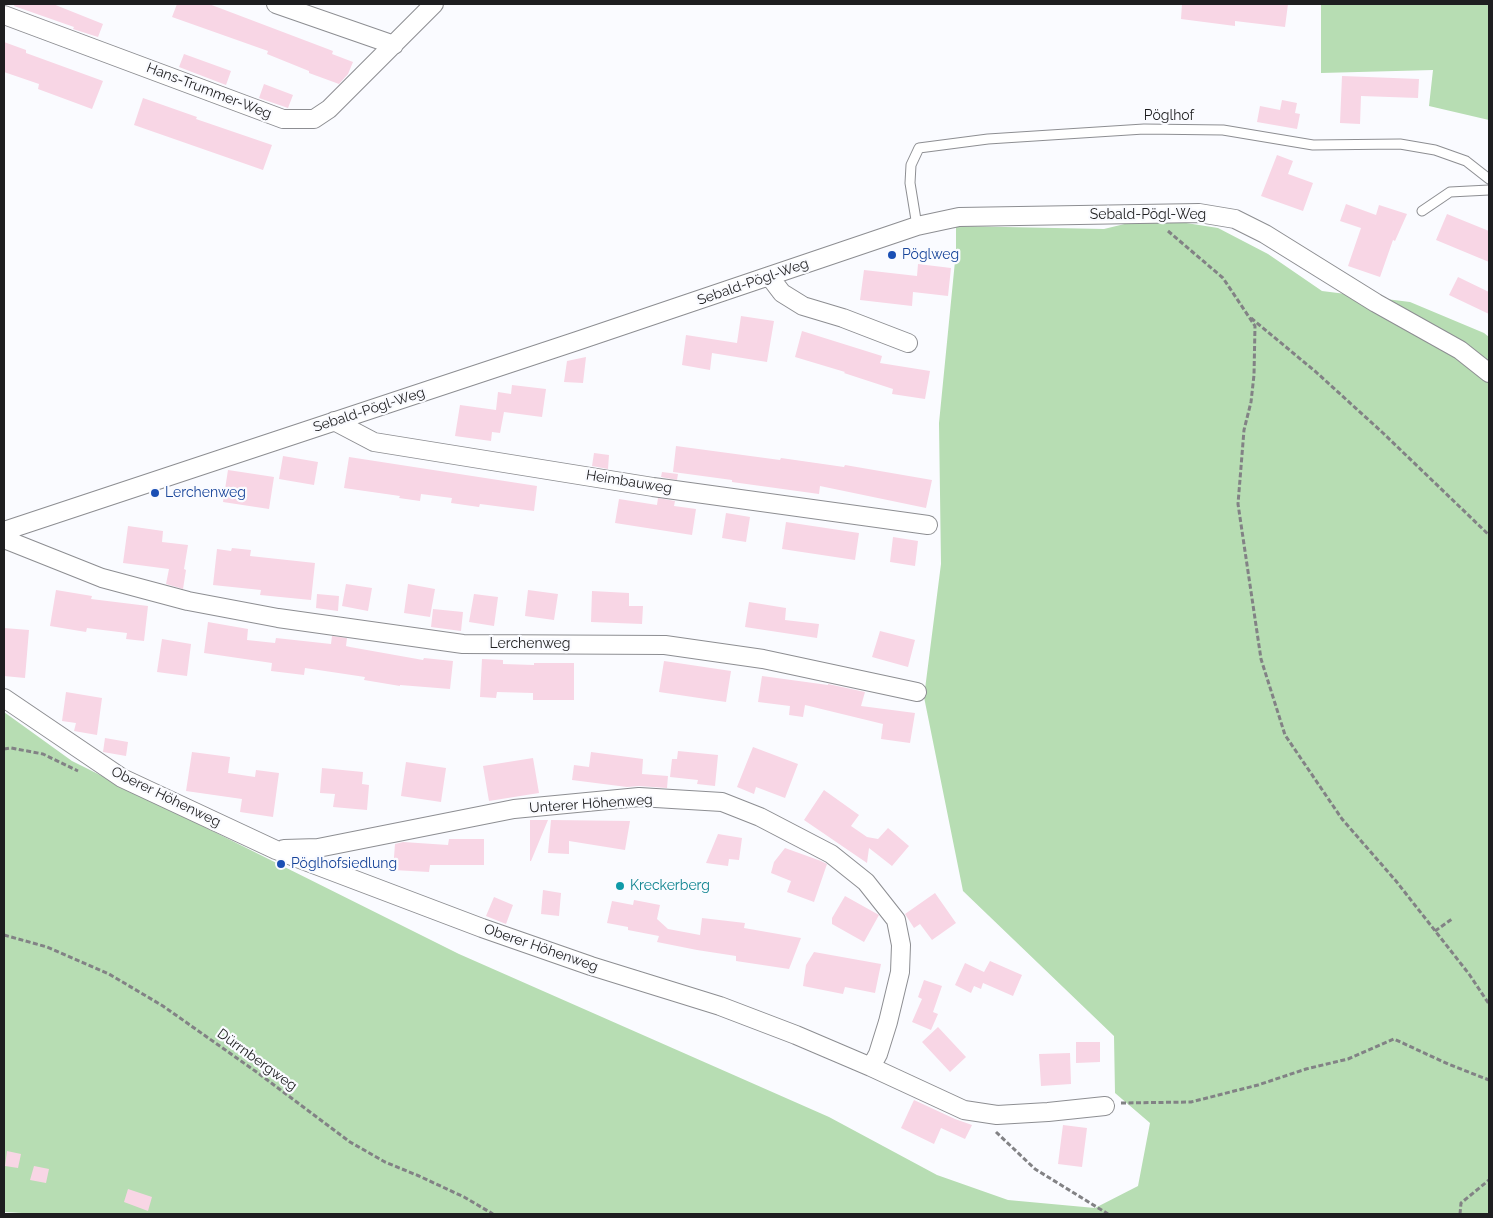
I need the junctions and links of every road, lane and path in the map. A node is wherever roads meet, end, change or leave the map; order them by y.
1 (276, 4) edge
2 (434, 4) edge
3 (4, 15) edge
4 (394, 45) junction
5 (1489, 179) edge
6 (1489, 190) edge
7 (1422, 211) dead end
8 (1149, 214) junction
9 (917, 226) junction
10 (769, 276) junction
11 (1246, 314) junction
12 (908, 343) dead end
13 (1489, 373) edge
14 (334, 421) junction
15 (928, 525) dead end
16 (4, 532) edge
17 (1489, 535) edge
18 (4, 539) edge
19 (917, 692) dead end
20 (4, 698) edge
21 (4, 749) edge
22 (112, 771) junction
23 (276, 850) junction
24 (1452, 918) dead end
25 (1435, 931) junction
26 (4, 935) edge
27 (1489, 1004) edge
28 (870, 1067) junction
29 (1489, 1080) edge
30 (1105, 1106) joint
31 (990, 1125) dead end
32 (1489, 1180) edge
33 (493, 1214) edge
34 (1108, 1214) edge
35 (1460, 1214) edge

1 - 4 street
2 - 4 street, Hans-Trummer-Weg
3 - 4 street, Hans-Trummer-Weg
5 - 9 lane, Pöglhof
6 - 7 lane
8 - 9 street, Sebald-Pögl-Weg
8 - 11 path
8 - 13 street, Sebald-Pögl-Weg
9 - 10 street, Sebald-Pögl-Weg
10 - 12 street
10 - 14 street, Sebald-Pögl-Weg
11 - 17 path
11 - 25 path
14 - 15 street, Heimbauweg
14 - 16 street, Sebald-Pögl-Weg
18 - 19 street, Lerchenweg
20 - 22 street, Oberer Höhenweg
21 - 22 path
22 - 23 street, Oberer Höhenweg
23 - 28 street, Oberer Höhenweg
23 - 28 street, Unterer Höhenweg
24 - 25 path
25 - 27 path
26 - 33 path, Dürrnbergweg
28 - 30 street, Oberer Höhenweg
29 - 30 path
31 - 34 path
32 - 35 path

